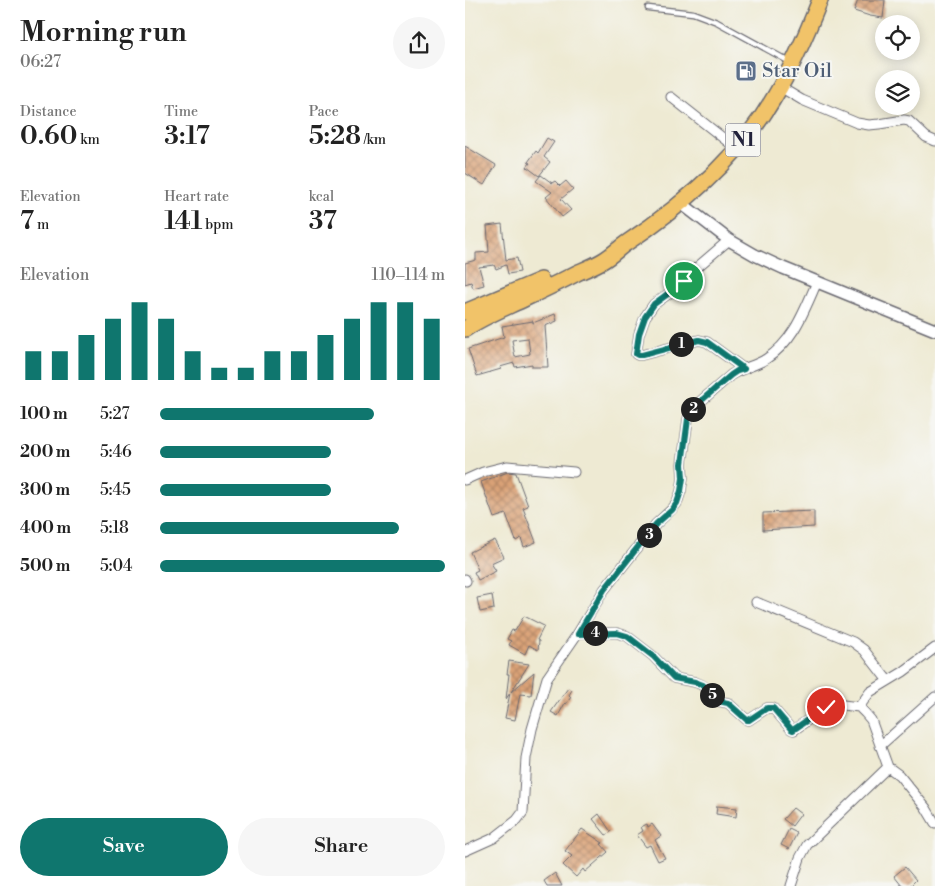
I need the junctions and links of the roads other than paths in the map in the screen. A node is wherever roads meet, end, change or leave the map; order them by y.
1 (819, 0) edge
2 (648, 8) dead end
3 (793, 63) junction
4 (780, 87) junction
5 (671, 97) dead end
6 (935, 141) edge
7 (737, 149) junction
8 (681, 204) junction
9 (729, 240) junction
10 (623, 246) junction
11 (817, 282) junction
12 (465, 312) edge
13 (465, 329) edge
14 (935, 330) edge
15 (744, 369) junction
16 (574, 472) dead end
17 (465, 480) edge
18 (756, 602) dead end
19 (578, 634) junction
20 (935, 648) edge
21 (888, 681) junction
22 (935, 697) edge
23 (859, 707) junction
24 (880, 746) junction
25 (888, 767) junction
26 (935, 823) edge
27 (465, 851) edge
28 (791, 886) edge

1 - 3 highway, N1
2 - 3 lane
3 - 4 highway, N1
4 - 6 street
4 - 7 highway, N1
5 - 7 street
7 - 8 highway, N1
8 - 9 street
8 - 10 highway, N1
9 - 11 street
9 - 15 street
10 - 12 highway, N1
10 - 13 highway, N1
11 - 14 street
11 - 15 street
15 - 19 street
16 - 17 street
18 - 21 street
19 - 23 street
19 - 27 street
20 - 21 street
21 - 23 street
22 - 24 street
23 - 24 street
24 - 25 street
25 - 26 street
25 - 28 street

